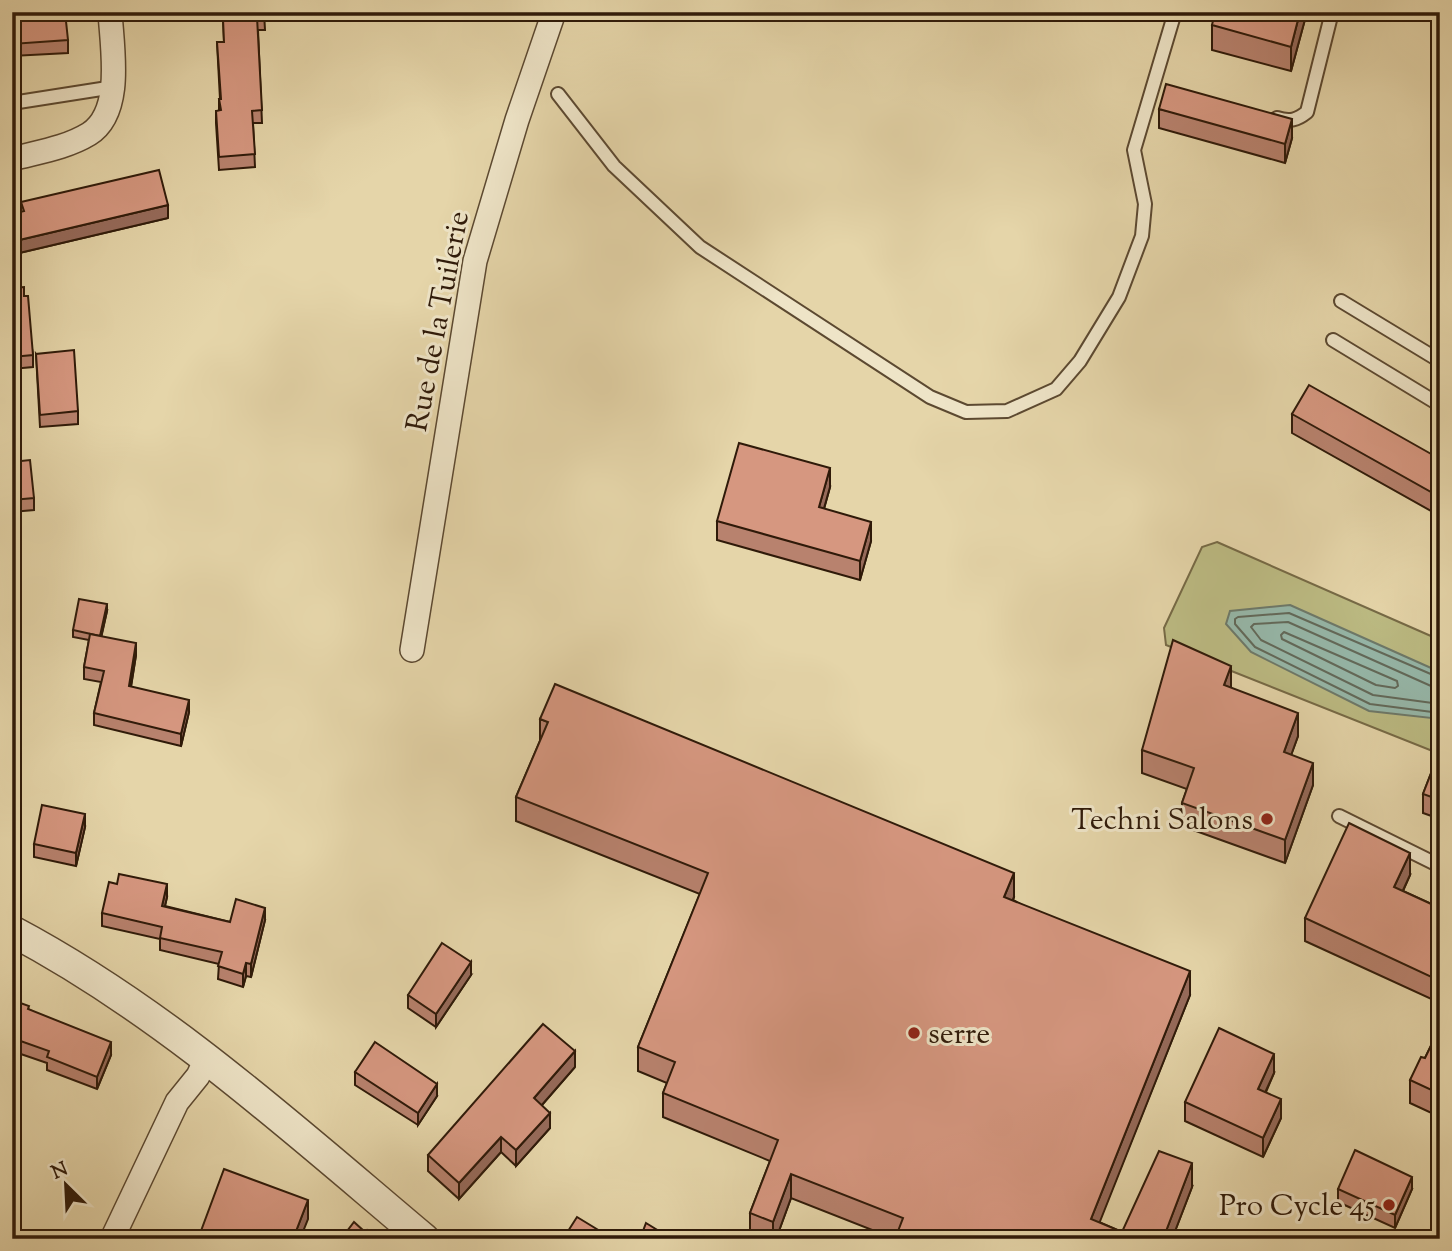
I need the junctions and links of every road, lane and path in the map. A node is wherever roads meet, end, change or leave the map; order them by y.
1 (110, 12) edge
2 (554, 12) edge
3 (1175, 12) edge
4 (1332, 12) edge
5 (1154, 85) junction
6 (114, 87) junction
7 (1168, 89) edge
8 (558, 94) dead end
9 (12, 103) edge
10 (1261, 114) edge
11 (12, 159) edge
12 (1341, 301) dead end
13 (1333, 340) dead end
14 (1440, 361) edge
15 (1440, 405) edge
16 (412, 650) dead end
17 (1339, 816) dead end
18 (1440, 866) edge
19 (12, 931) edge
20 (207, 1057) junction
21 (112, 1239) edge
22 (424, 1239) edge

1 - 6 street
2 - 16 street, Rue de la Tuilerie
3 - 5 lane
4 - 10 lane
5 - 7 lane
5 - 8 lane
6 - 9 lane
6 - 11 street
12 - 14 lane
13 - 15 lane
17 - 18 lane
19 - 20 street
20 - 21 street
20 - 22 street

